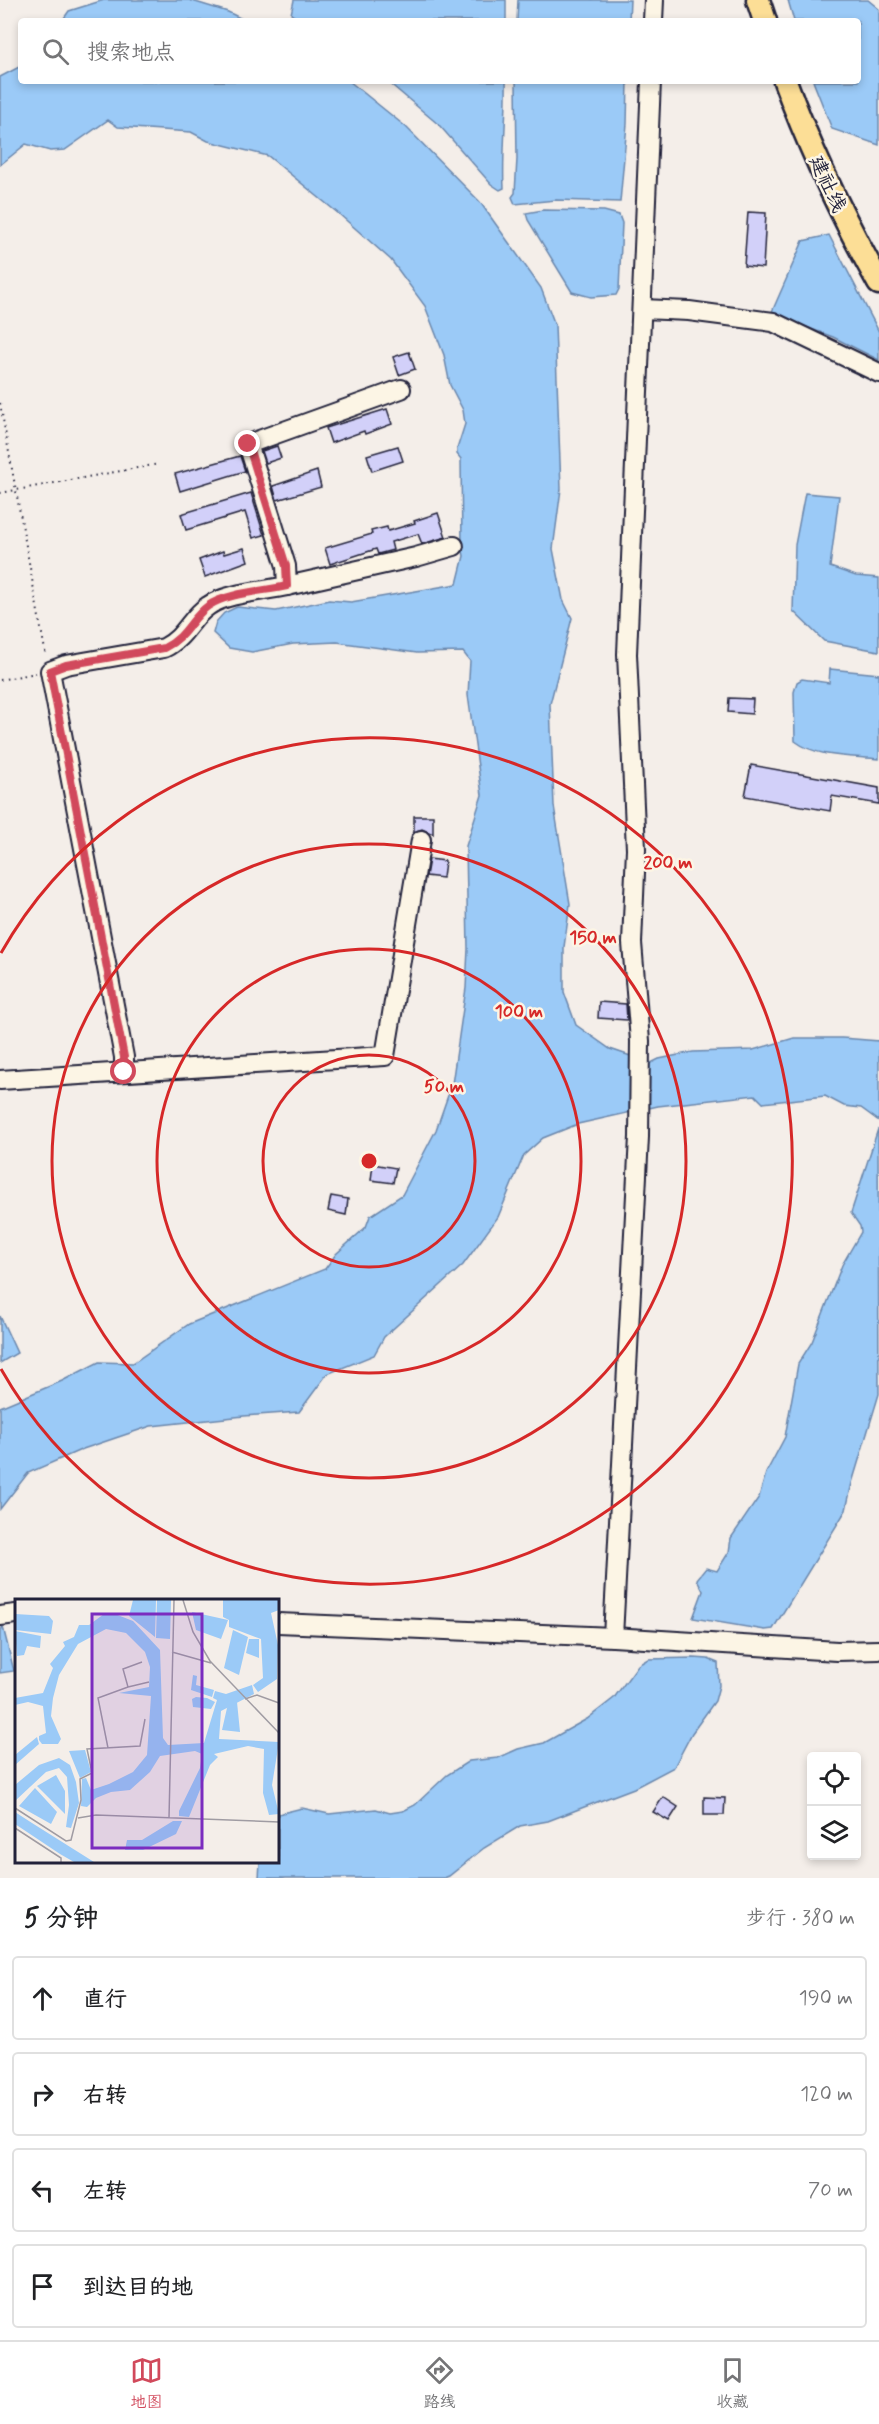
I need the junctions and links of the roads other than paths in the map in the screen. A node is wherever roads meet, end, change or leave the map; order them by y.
1 (654, 0) edge
2 (758, 0) edge
3 (653, 18) edge
4 (764, 18) edge
5 (651, 84) edge
6 (786, 84) edge
7 (879, 283) edge
8 (642, 309) junction
9 (879, 373) edge
10 (401, 389) dead end
11 (454, 546) dead end
12 (287, 586) junction
13 (422, 840) dead end
14 (124, 1072) junction
15 (0, 1080) edge
16 (15, 1614) edge
17 (0, 1616) edge
18 (279, 1623) edge
19 (613, 1637) junction
20 (879, 1650) edge

1 - 3 street
2 - 4 main road
5 - 8 street
6 - 7 main road, 建社线
8 - 9 street
8 - 19 street
10 - 12 street
11 - 12 street
12 - 14 street
13 - 14 street
14 - 15 street
16 - 17 street
18 - 19 street
19 - 20 street

